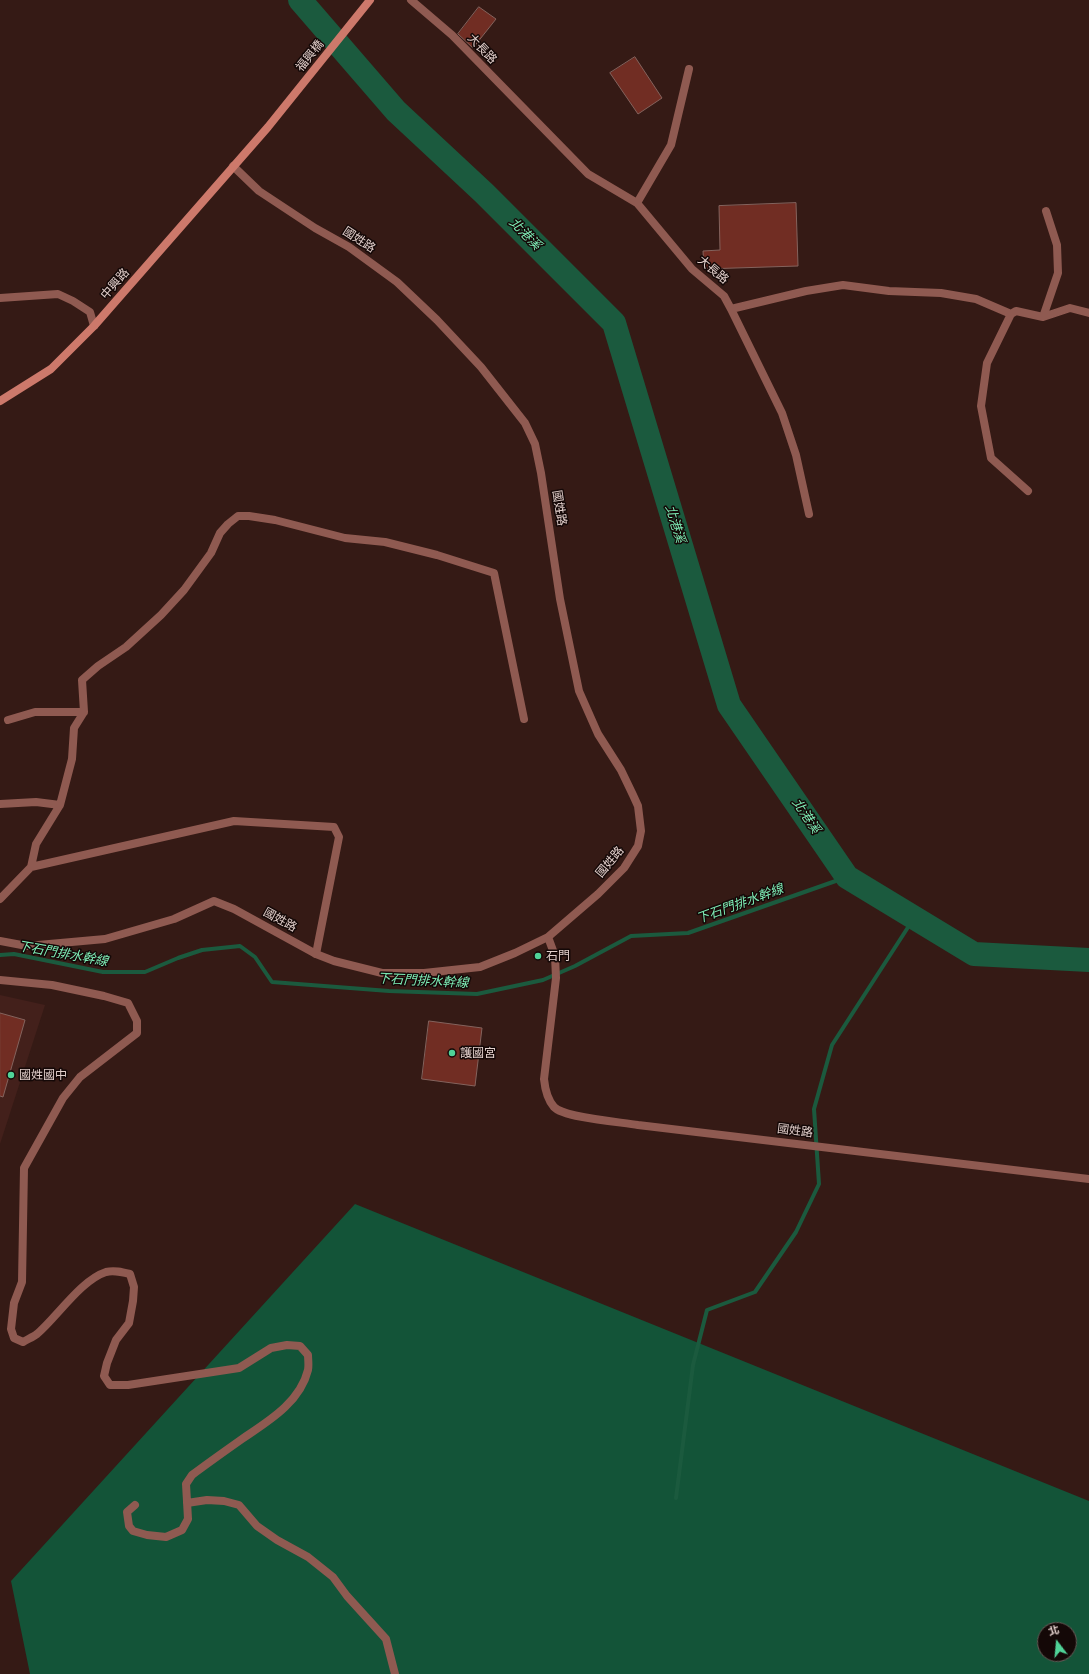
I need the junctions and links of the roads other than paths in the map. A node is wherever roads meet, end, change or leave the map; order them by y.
1 (370, 0) edge
2 (412, 0) edge
3 (689, 69) dead end
4 (233, 166) junction
5 (637, 203) junction
6 (1046, 211) dead end
7 (0, 298) edge
8 (731, 309) junction
9 (1089, 313) edge
10 (1011, 314) junction
11 (1043, 317) junction
12 (94, 326) junction
13 (0, 401) edge
14 (1028, 491) dead end
15 (809, 514) dead end
16 (84, 712) junction
17 (524, 719) dead end
18 (8, 720) dead end
19 (0, 804) edge
20 (60, 805) junction
21 (31, 867) junction
22 (0, 899) edge
23 (548, 936) junction
24 (0, 941) edge
25 (316, 954) junction
26 (0, 980) edge
27 (1089, 1180) edge
28 (188, 1503) junction
29 (135, 1505) dead end
30 (395, 1674) edge

1 - 4 main road, 福興橋
2 - 5 street, 大長路
3 - 5 street
4 - 12 main road, 中興路
4 - 23 street, 國姓路
5 - 8 street, 大長路
6 - 11 street
7 - 12 street
8 - 10 street
8 - 15 street, 大長路
9 - 11 street
10 - 11 street
10 - 14 street
12 - 13 main road, 中興路
16 - 17 street
16 - 18 street
16 - 20 street
19 - 20 street
20 - 21 street
21 - 22 street
21 - 25 street
23 - 25 street, 國姓路
23 - 27 street, 國姓路
24 - 25 street, 國姓路
26 - 28 street
28 - 29 street
28 - 30 street

